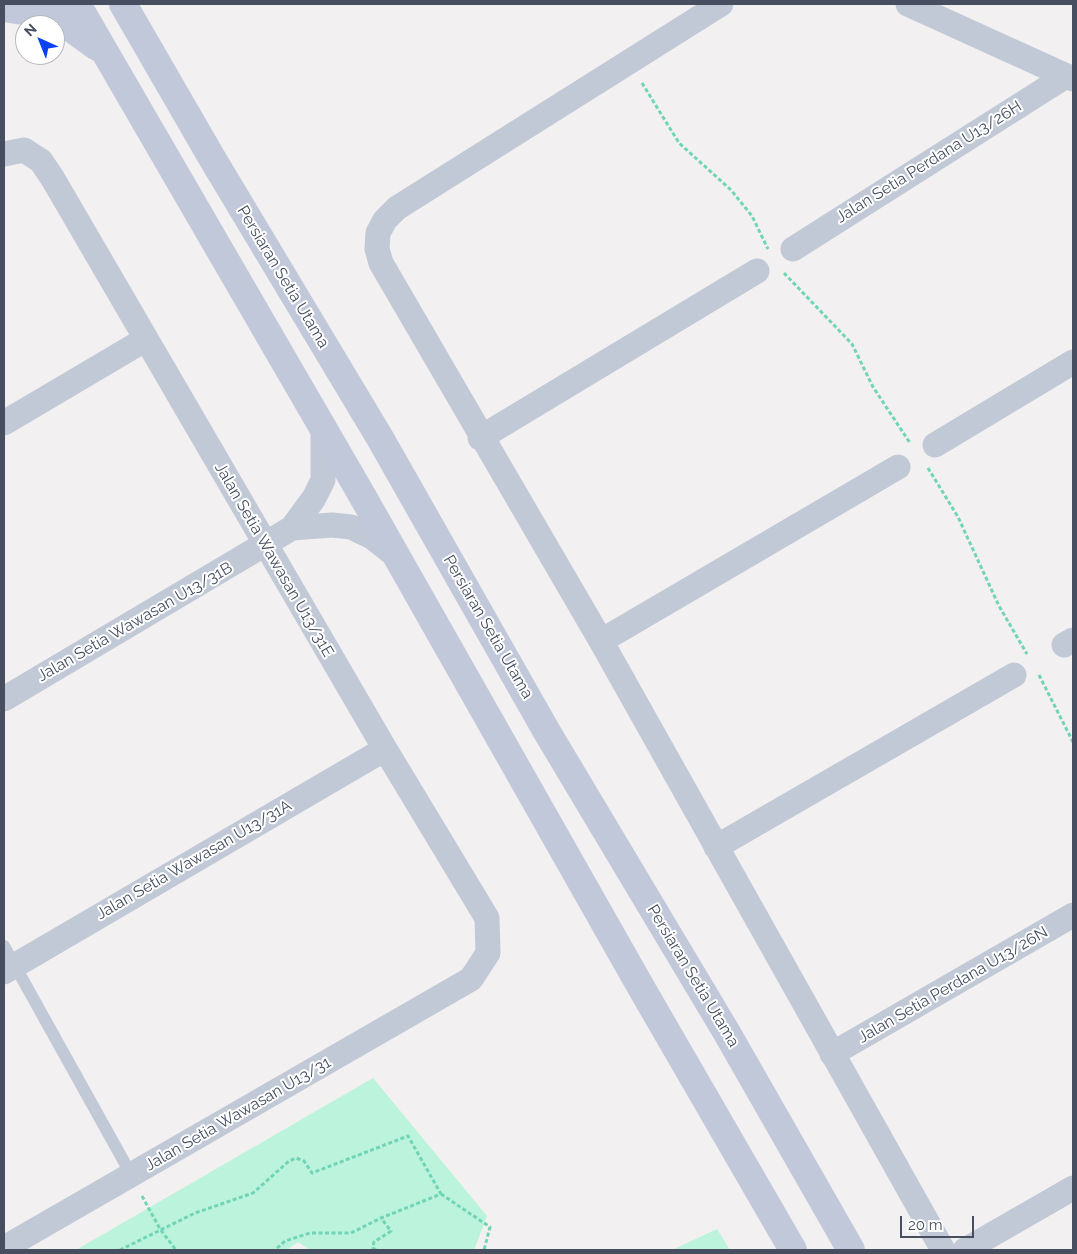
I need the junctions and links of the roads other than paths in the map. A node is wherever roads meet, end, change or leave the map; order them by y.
1 (77, 4) edge
2 (123, 4) edge
3 (721, 4) edge
4 (908, 4) edge
5 (4, 8) edge
6 (106, 54) junction
7 (1070, 78) edge
8 (14, 152) edge
9 (146, 339) junction
10 (1073, 362) edge
11 (4, 423) edge
12 (323, 428) junction
13 (480, 438) junction
14 (924, 452) road end
15 (898, 467) dead end
16 (292, 528) junction
17 (265, 545) junction
18 (396, 556) junction
19 (601, 641) junction
20 (1026, 667) road end
21 (4, 698) edge
22 (385, 749) junction
23 (716, 847) junction
24 (1073, 915) edge
25 (8, 961) edge
26 (471, 979) joint
27 (832, 1054) junction
28 (132, 1176) junction
29 (1073, 1188) edge
30 (4, 1248) edge
31 (793, 1250) edge
32 (851, 1250) edge
33 (943, 1250) edge
34 (965, 1250) edge

1 - 6 street
2 - 32 street, Persiaran Setia Utama
3 - 13 street
4 - 7 street
5 - 6 street
6 - 12 street
7 - 13 street, Jalan Setia Perdana U13/26H
8 - 9 street, Jalan Setia Wawasan U13/31E
9 - 11 street
9 - 17 street, Jalan Setia Wawasan U13/31E
10 - 14 street
12 - 16 street
12 - 18 street
13 - 19 street
15 - 19 street
16 - 17 street, Jalan Setia Wawasan U13/31B
16 - 18 street
17 - 21 street, Jalan Setia Wawasan U13/31B
17 - 22 street, Jalan Setia Wawasan U13/31E
18 - 31 street
19 - 23 street
20 - 23 street
22 - 25 street, Jalan Setia Wawasan U13/31A
22 - 26 street, Jalan Setia Wawasan U13/31E
23 - 27 street
24 - 27 street, Jalan Setia Perdana U13/26N
25 - 28 lane
26 - 28 street, Jalan Setia Wawasan U13/31
27 - 33 street
28 - 30 street, Jalan Setia Wawasan U13/31
29 - 34 street

